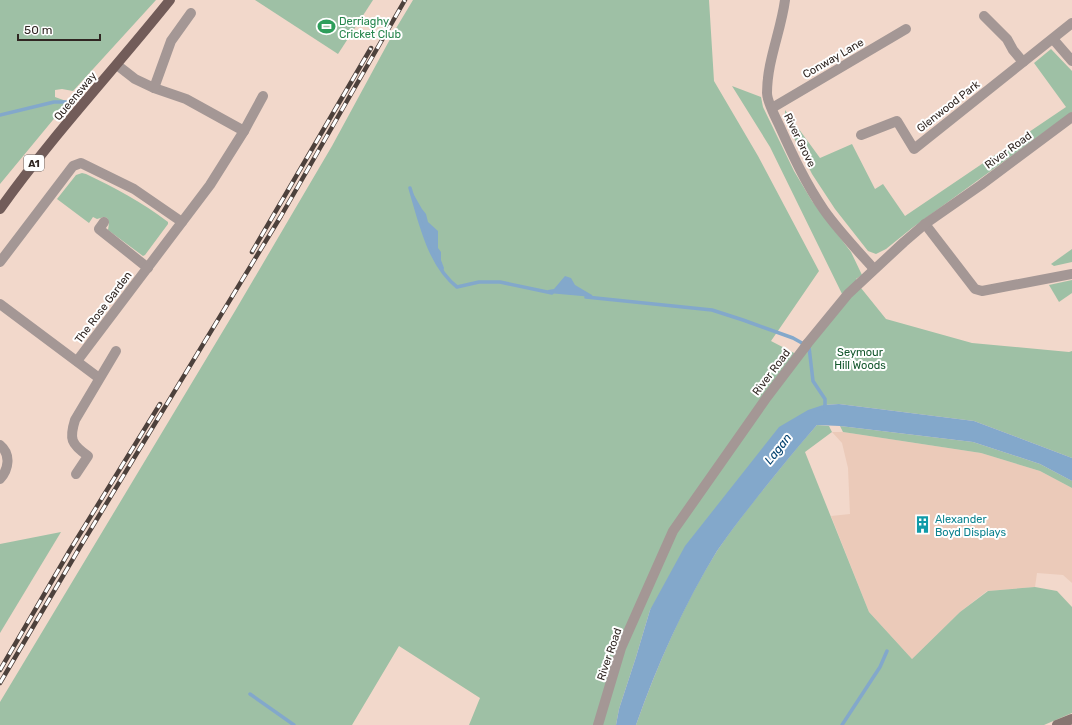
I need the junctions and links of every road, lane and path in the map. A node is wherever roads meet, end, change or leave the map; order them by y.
1 (170, 0) edge
2 (785, 0) edge
3 (191, 14) dead end
4 (984, 16) dead end
5 (1072, 23) edge
6 (906, 29) dead end
7 (1053, 39) junction
8 (1072, 61) edge
9 (1023, 62) junction
10 (117, 65) junction
11 (154, 88) junction
12 (263, 96) dead end
13 (772, 108) junction
14 (1072, 117) edge
15 (244, 131) junction
16 (861, 135) dead end
17 (0, 209) edge
18 (104, 222) dead end
19 (182, 222) junction
20 (926, 224) junction
21 (0, 262) edge
22 (148, 268) junction
23 (874, 269) junction
24 (1072, 274) edge
25 (0, 304) edge
26 (116, 351) dead end
27 (78, 361) junction
28 (99, 378) junction
29 (0, 445) edge
30 (76, 474) dead end
31 (0, 479) edge
32 (1072, 719) edge
33 (598, 725) edge
34 (1057, 725) edge

1 - 10 main road, Queensway / A1
2 - 13 street, River Grove
3 - 11 street
4 - 9 street
5 - 7 street, Glenwood Park
6 - 13 street, Conway Lane
7 - 8 street
7 - 9 street, Glenwood Park
9 - 16 street, Glenwood Park
10 - 11 street
10 - 17 main road, Queensway / A1
11 - 15 street
12 - 15 street, The Rose Garden
13 - 23 street, River Grove
14 - 20 street, River Road
15 - 19 street, The Rose Garden
18 - 22 street, The Rose Garden
19 - 21 street
19 - 22 street, The Rose Garden
20 - 23 street, River Road
20 - 24 street
22 - 27 street, The Rose Garden
23 - 33 street, River Road
25 - 27 street, The Rose Garden
26 - 28 street
27 - 28 street, The Rose Garden
28 - 30 street
29 - 31 street
32 - 34 main road

